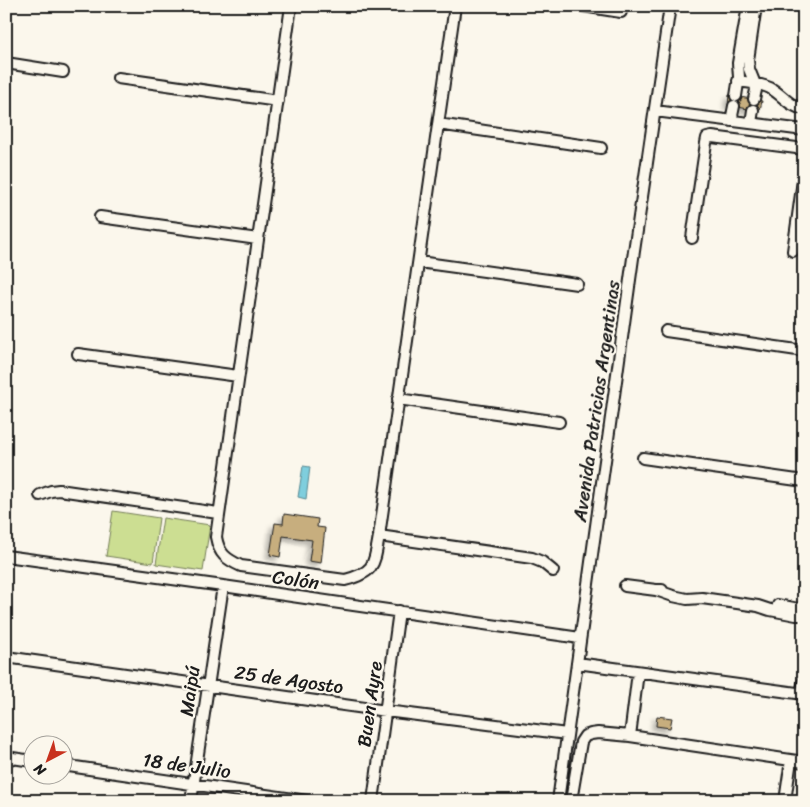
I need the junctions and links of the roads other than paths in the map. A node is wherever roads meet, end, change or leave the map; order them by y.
1 (291, 6) edge
2 (455, 6) edge
3 (583, 6) edge
4 (670, 6) edge
5 (748, 6) edge
6 (756, 6) edge
7 (621, 12) dead end
8 (6, 63) edge
9 (64, 72) dead end
10 (118, 78) dead end
11 (738, 81) junction
12 (755, 84) junction
13 (278, 102) junction
14 (804, 109) edge
15 (655, 111) junction
16 (731, 121) junction
17 (751, 123) junction
18 (438, 124) junction
19 (804, 130) edge
20 (601, 148) dead end
21 (804, 149) edge
22 (804, 174) edge
23 (100, 217) dead end
24 (692, 238) dead end
25 (258, 239) junction
26 (793, 251) dead end
27 (418, 262) junction
28 (577, 284) dead end
29 (666, 331) dead end
30 (804, 351) edge
31 (78, 354) dead end
32 (238, 376) junction
33 (398, 399) junction
34 (559, 422) dead end
35 (643, 458) dead end
36 (804, 481) edge
37 (40, 495) dead end
38 (218, 513) junction
39 (379, 536) junction
40 (6, 556) edge
41 (553, 571) dead end
42 (223, 586) junction
43 (624, 586) dead end
44 (758, 606) junction
45 (804, 610) edge
46 (400, 612) junction
47 (804, 615) edge
48 (580, 638) junction
49 (6, 657) edge
50 (576, 663) junction
51 (638, 672) junction
52 (804, 680) edge
53 (208, 685) junction
54 (803, 694) edge
55 (386, 711) junction
56 (567, 734) junction
57 (630, 736) junction
58 (6, 757) edge
59 (22, 759) edge
60 (791, 760) junction
61 (804, 762) edge
62 (72, 766) edge
63 (194, 784) junction
64 (191, 801) edge
65 (307, 801) edge
66 (373, 801) edge
67 (558, 801) edge
68 (571, 801) edge
69 (785, 801) edge

1 - 13 street
2 - 18 street
3 - 7 street
4 - 15 street, Avenida Patricias Argentinas
5 - 11 street
6 - 12 street
8 - 9 street
10 - 13 street
11 - 12 street
11 - 16 street
12 - 14 street
12 - 17 street
13 - 25 street
15 - 16 street
15 - 48 street, Avenida Patricias Argentinas
16 - 17 street
17 - 19 street
18 - 20 street
18 - 27 street
21 - 24 street
22 - 26 street
23 - 25 street
25 - 32 street
27 - 28 street
27 - 33 street
29 - 30 street
31 - 32 street
32 - 38 street
33 - 34 street
33 - 39 street
35 - 36 street
37 - 38 street
38 - 39 street
39 - 41 street
40 - 42 street, Colón
42 - 46 street, Colón
42 - 53 street, Maipú
43 - 44 street
44 - 45 street
44 - 47 street
46 - 48 street, Colón
46 - 55 street, Buen Ayre
48 - 50 street, Avenida Patricias Argentinas
49 - 53 street, 25 de Agosto
50 - 51 street
50 - 56 street, Avenida Patricias Argentinas
51 - 54 street
51 - 57 street
52 - 54 street
53 - 55 street, 25 de Agosto
53 - 63 street, Maipú
55 - 56 street, 25 de Agosto
55 - 66 street, Buen Ayre
56 - 67 street, Avenida Patricias Argentinas
57 - 60 street
57 - 68 street
58 - 59 street
60 - 61 street
60 - 69 street
62 - 63 street, 18 de Julio
63 - 64 street, Maipú
63 - 65 street, 18 de Julio

